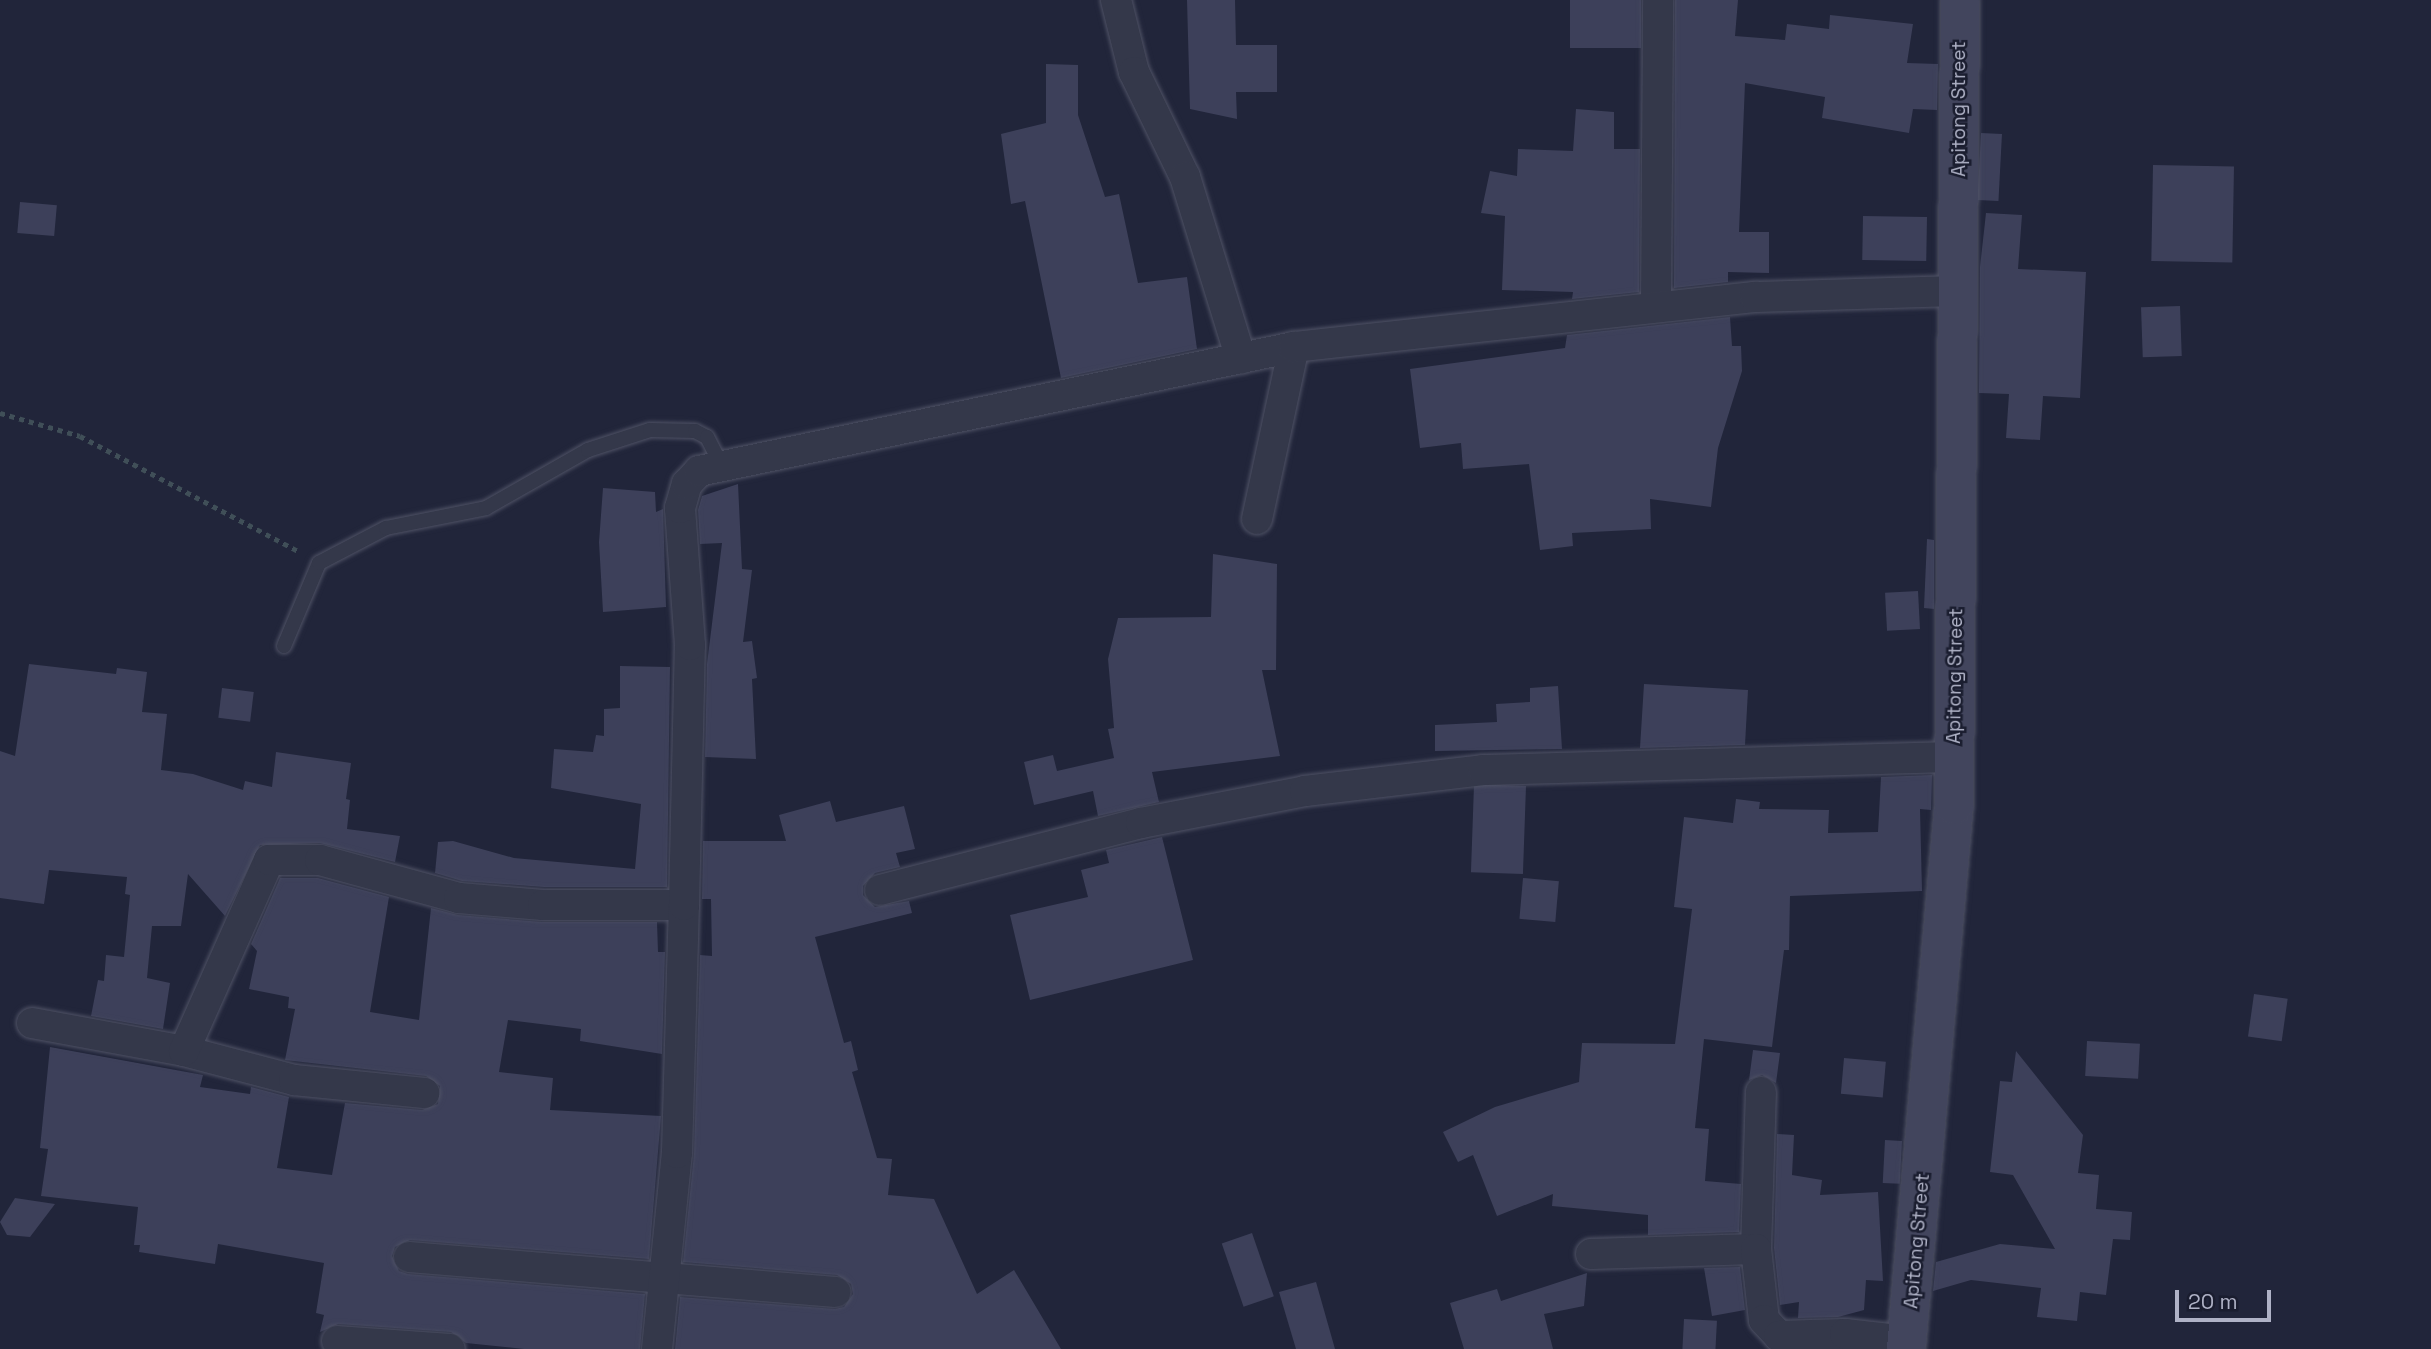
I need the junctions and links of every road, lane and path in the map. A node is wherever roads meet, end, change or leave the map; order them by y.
1 (1116, 0) edge
2 (1658, 0) edge
3 (1960, 0) edge
4 (1958, 291) junction
5 (1656, 305) junction
6 (1294, 346) junction
7 (1241, 359) junction
8 (0, 413) edge
9 (721, 464) junction
10 (1257, 519) dead end
11 (319, 563) junction
12 (284, 646) dead end
13 (1954, 757) junction
14 (880, 890) dead end
15 (684, 905) junction
16 (32, 1023) dead end
17 (184, 1051) junction
18 (1762, 1092) dead end
19 (424, 1093) dead end
20 (1755, 1249) junction
21 (1591, 1254) dead end
22 (409, 1258) dead end
23 (666, 1275) junction
24 (836, 1292) dead end
25 (337, 1341) dead end
26 (1907, 1345) edge
27 (450, 1349) edge
28 (657, 1349) edge

1 - 7 street
2 - 5 street
3 - 4 street, Apitong Street
4 - 5 street
4 - 13 street, Apitong Street
5 - 6 street
6 - 7 street
6 - 10 street
7 - 9 street
8 - 11 path
9 - 11 lane
9 - 15 street
11 - 12 lane
13 - 14 street
13 - 26 street, Apitong Street
15 - 17 street
15 - 23 street
16 - 17 street
17 - 19 street
18 - 20 street
20 - 21 street
20 - 26 street
22 - 23 street
23 - 24 street
23 - 28 street
25 - 27 street

